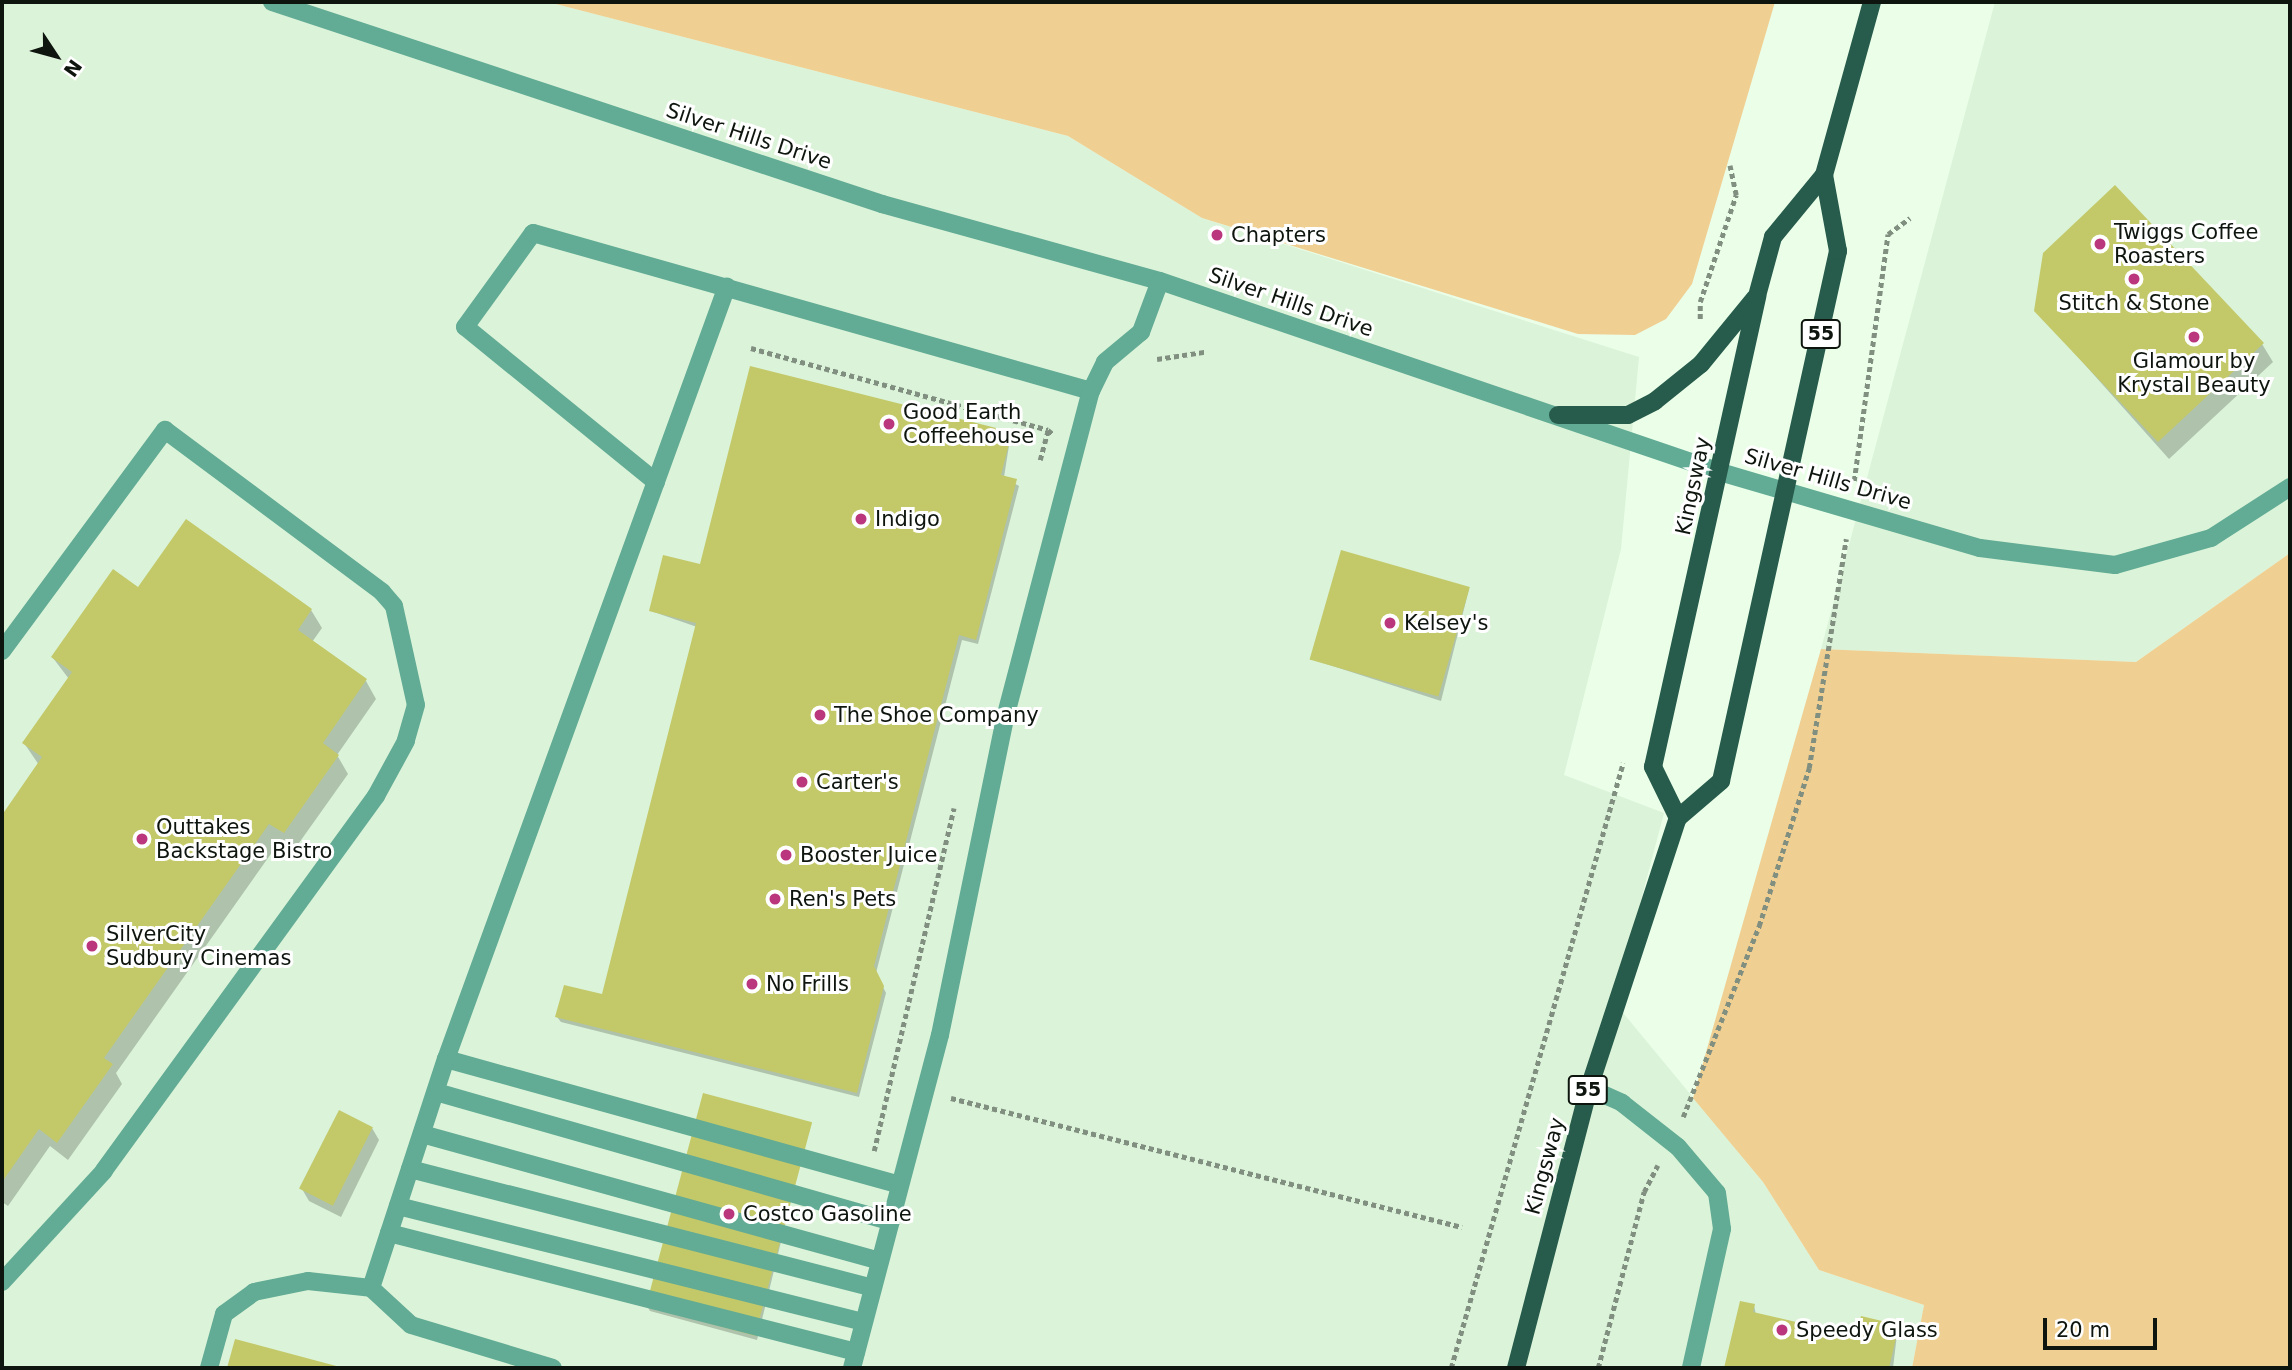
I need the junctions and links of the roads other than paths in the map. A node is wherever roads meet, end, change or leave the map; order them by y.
1 (272, 2) edge
2 (1872, 2) edge
3 (1824, 175) junction
4 (1160, 281) junction
5 (727, 286) junction
6 (1757, 296) junction
7 (1091, 391) junction
8 (1558, 415) junction
9 (1720, 472) junction
10 (656, 482) junction
11 (2290, 487) edge
12 (1787, 493) junction
13 (2, 650) edge
14 (1678, 818) junction
15 (446, 1059) junction
16 (1589, 1088) junction
17 (436, 1092) junction
18 (422, 1134) junction
19 (410, 1169) junction
20 (900, 1185) junction
21 (398, 1206) junction
22 (891, 1222) junction
23 (389, 1233) junction
24 (879, 1261) junction
25 (2, 1282) edge
26 (371, 1288) junction
27 (872, 1288) junction
28 (863, 1322) junction
29 (854, 1360) edge
30 (209, 1368) edge
31 (554, 1368) edge
32 (1516, 1368) edge
33 (1691, 1368) edge

1 - 4 street, Silver Hills Drive
2 - 3 main road, Kingsway / 55
3 - 6 main road, Kingsway / 55
3 - 12 main road, Kingsway / 55
4 - 7 street
4 - 8 street, Silver Hills Drive
5 - 7 street
5 - 10 street
5 - 10 street
6 - 8 main road
6 - 9 main road, Kingsway / 55
7 - 20 street
8 - 9 street, Silver Hills Drive
9 - 12 street, Silver Hills Drive
9 - 14 main road, Kingsway / 55
10 - 15 street
11 - 12 street, Silver Hills Drive
12 - 14 main road, Kingsway / 55
13 - 25 street
14 - 16 main road, Kingsway / 55
15 - 17 street
15 - 20 street
16 - 32 main road, Kingsway / 55
16 - 33 street
17 - 18 street
17 - 22 street
18 - 19 street
18 - 24 street
19 - 21 street
19 - 27 street
20 - 22 street
21 - 23 street
21 - 28 street
22 - 24 street
23 - 26 street
23 - 29 street
24 - 27 street
26 - 30 street
26 - 31 street
27 - 28 street
28 - 29 street

